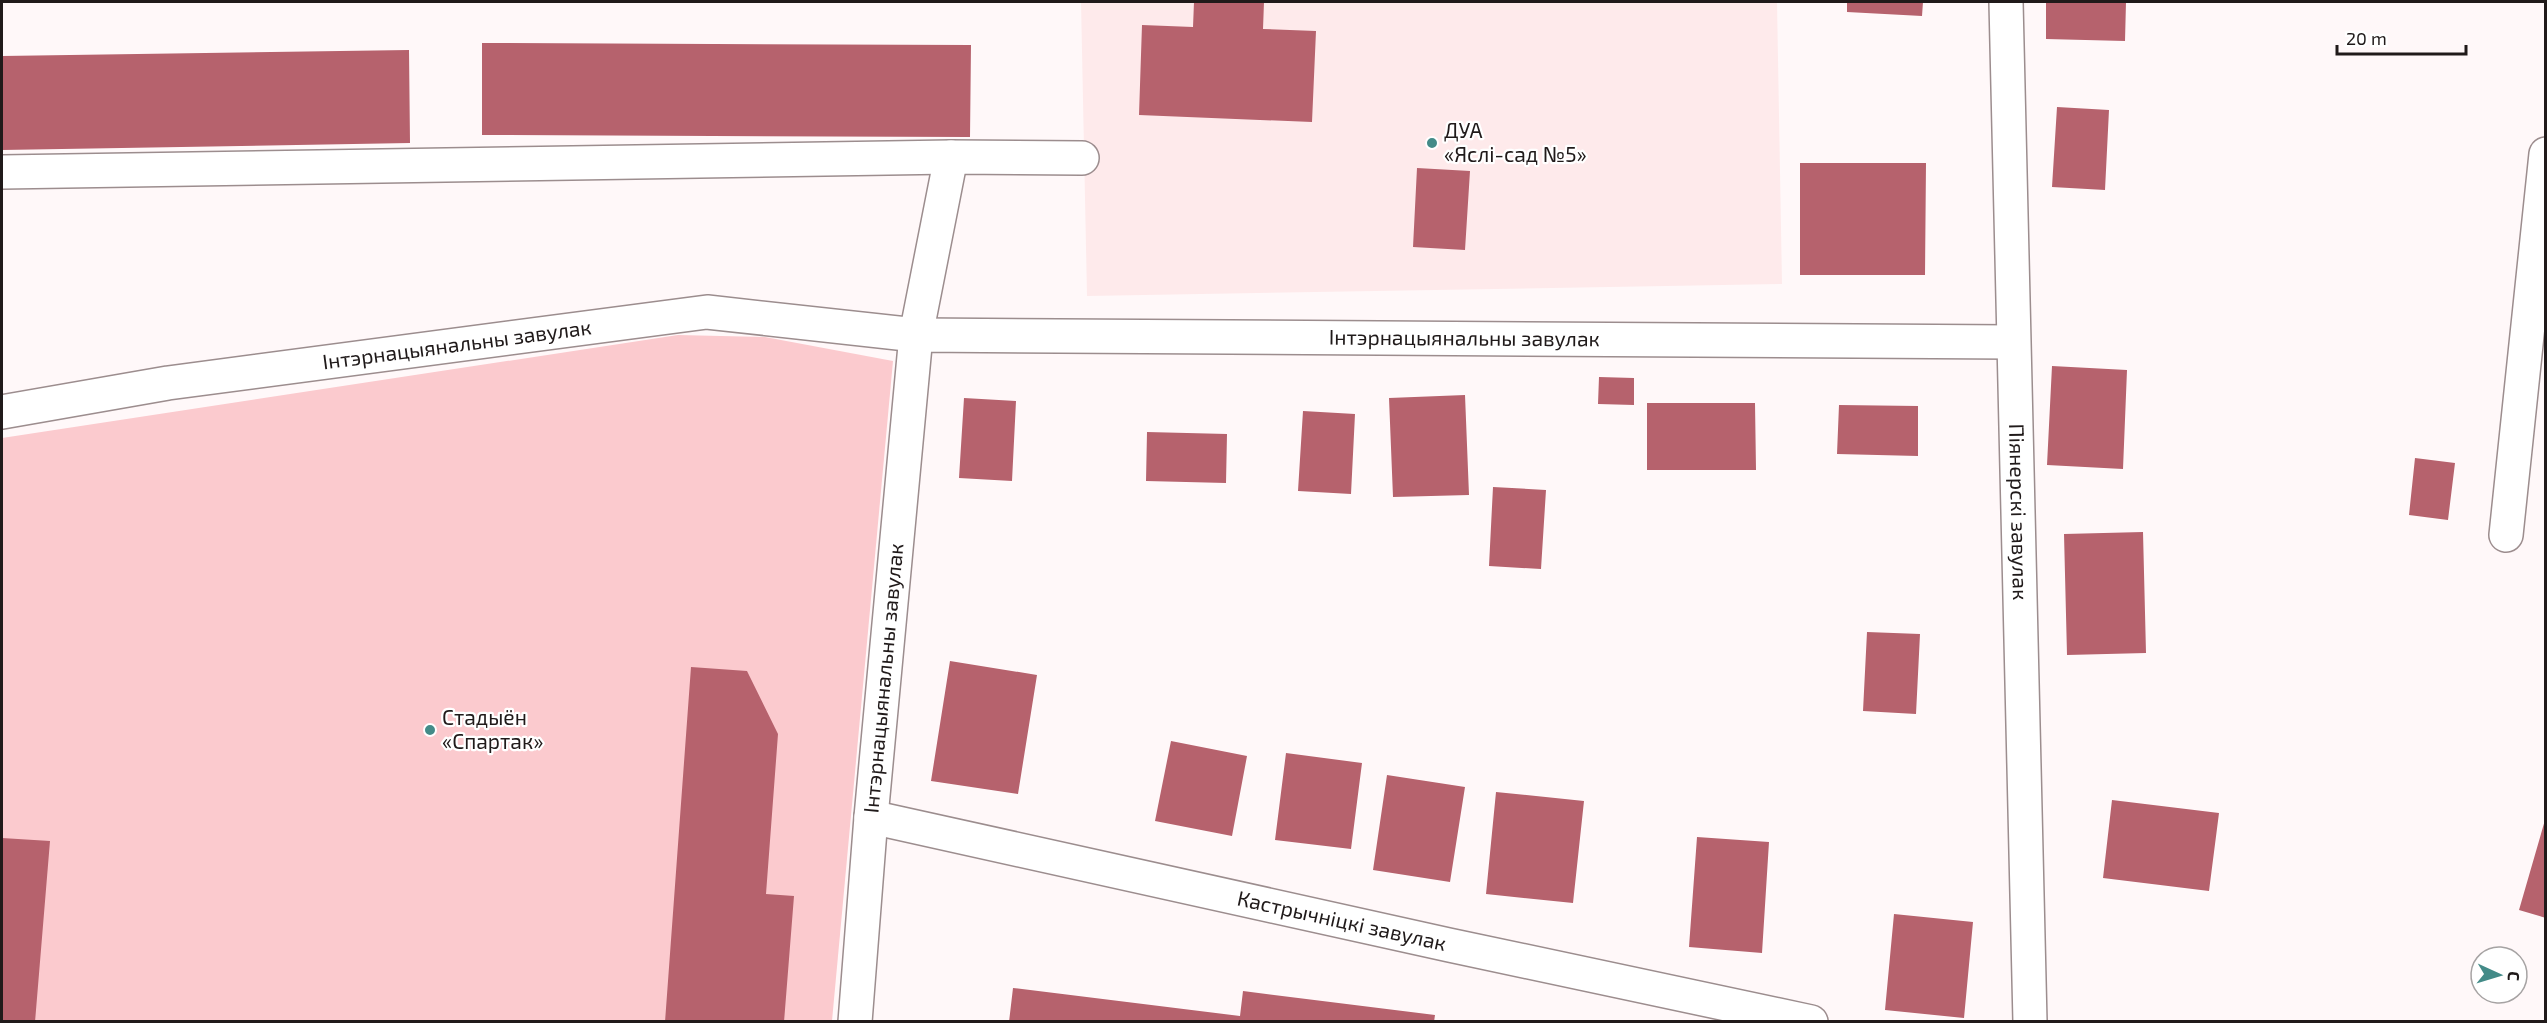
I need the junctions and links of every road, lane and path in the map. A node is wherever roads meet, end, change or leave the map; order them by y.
1 (2006, 2) edge
2 (2546, 153) edge
3 (951, 157) junction
4 (1082, 158) dead end
5 (2, 172) edge
6 (916, 335) junction
7 (2012, 342) junction
8 (2, 412) edge
9 (2506, 535) dead end
10 (871, 817) junction
11 (855, 1022) edge
12 (1811, 1022) edge
13 (2030, 1022) edge

1 - 7 street, Піянерскі завулак
2 - 9 street
3 - 4 street
3 - 5 street
3 - 6 street
6 - 7 street, Інтэрнацыянальны завулак
6 - 8 street, Інтэрнацыянальны завулак
6 - 10 street, Інтэрнацыянальны завулак
7 - 13 street, Піянерскі завулак
10 - 11 street, Інтэрнацыянальны завулак
10 - 12 street, Кастрычніцкі завулак

